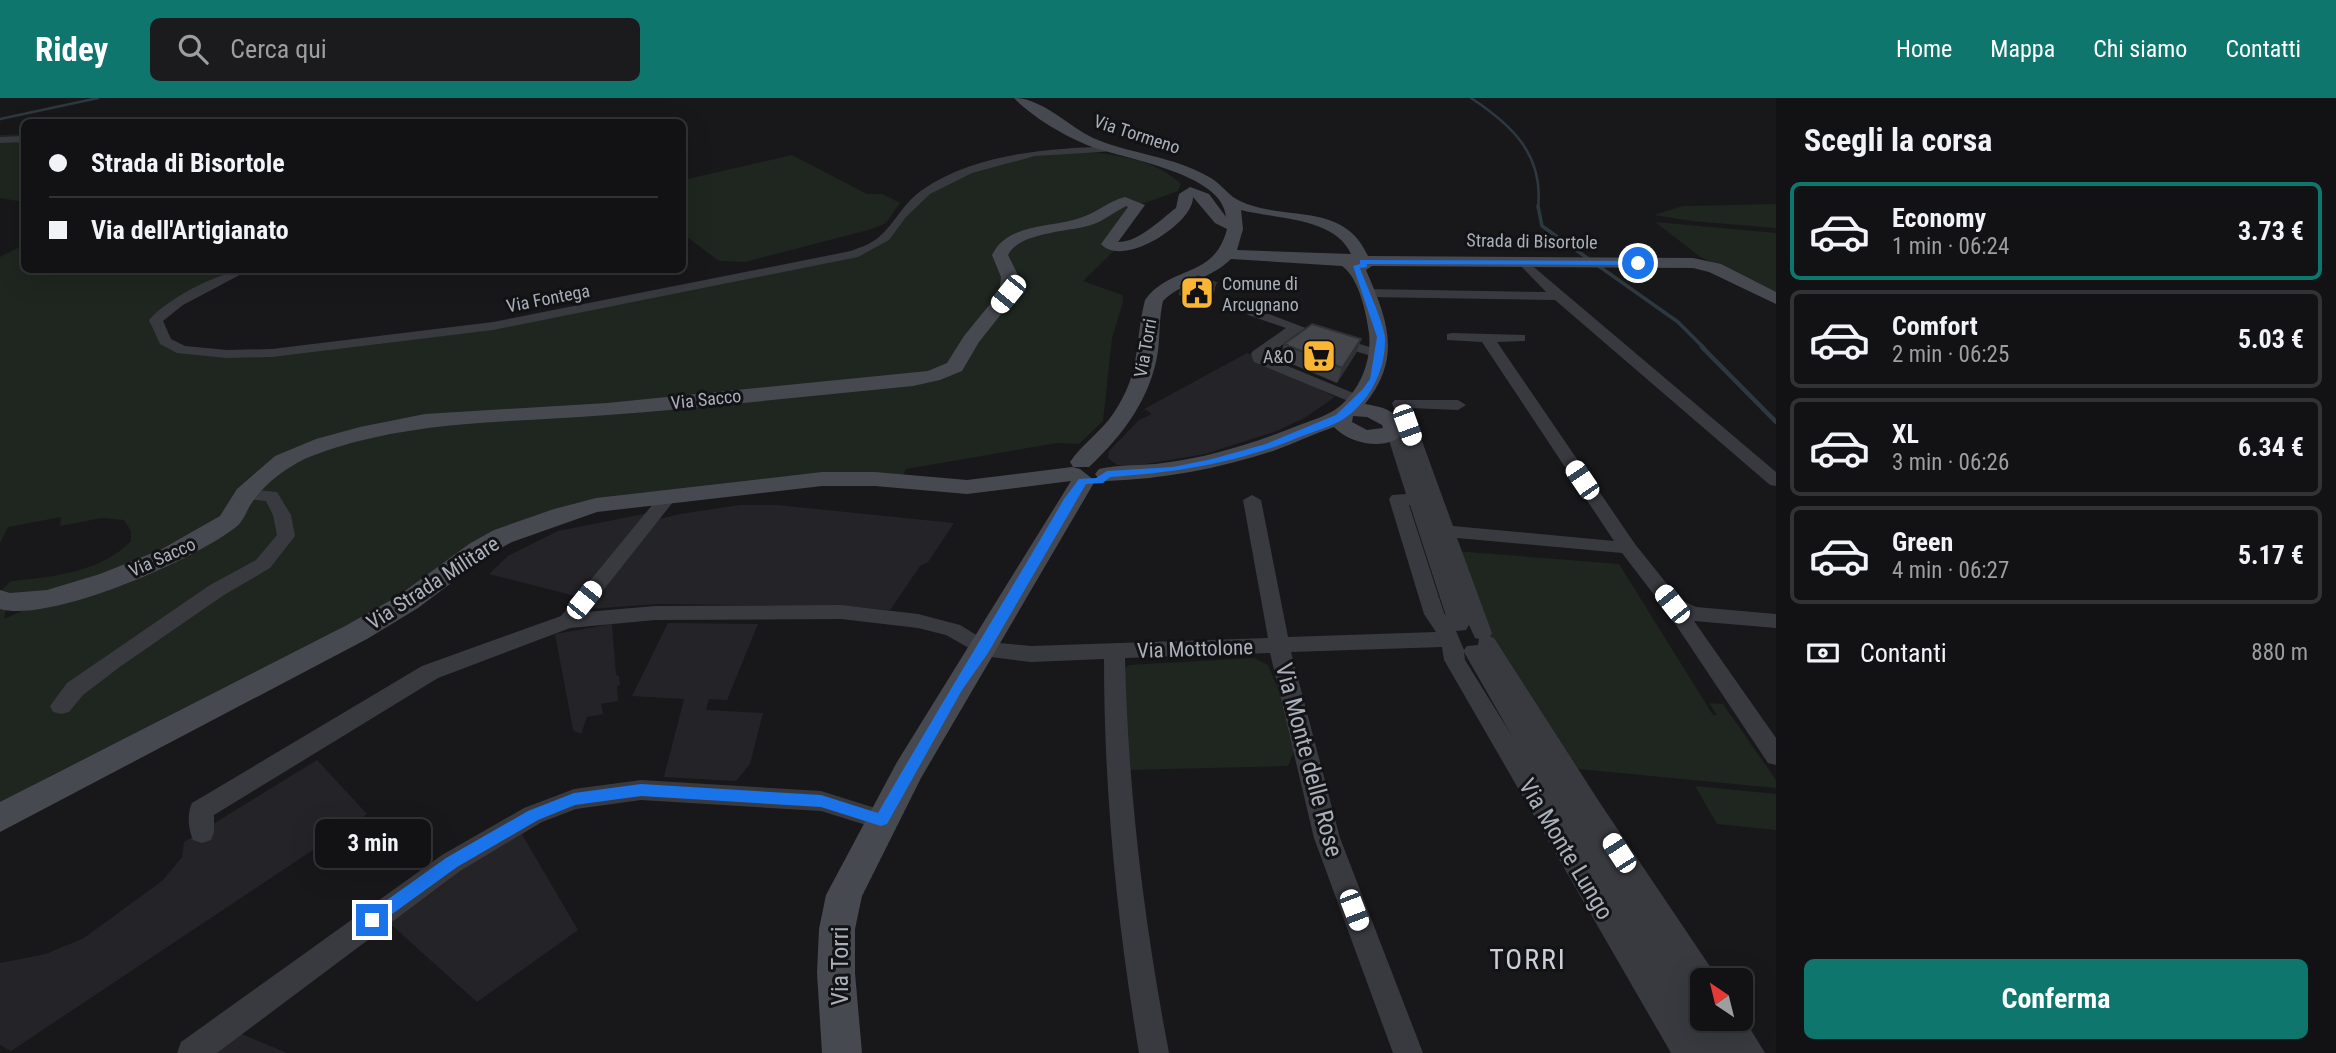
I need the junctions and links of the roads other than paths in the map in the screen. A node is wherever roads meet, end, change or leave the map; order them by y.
1 (1020, 98) edge
2 (21, 139) edge
3 (0, 140) edge
4 (1113, 149) junction
5 (1233, 212) junction
6 (1226, 254) junction
7 (1289, 259) joint
8 (1355, 262) junction
9 (1523, 262) junction
10 (237, 273) edge
11 (1367, 293) junction
12 (1558, 296) junction
13 (1776, 299) edge
14 (1253, 312) dead end
15 (1296, 328) junction
16 (1452, 337) dead end
17 (1487, 338) junction
18 (1520, 338) dead end
19 (1378, 354) junction
20 (1374, 379) junction
21 (1458, 405) dead end
22 (1348, 409) junction
23 (1391, 425) junction
24 (1308, 431) junction
25 (1362, 435) junction
26 (1403, 460) junction
27 (1086, 473) junction
28 (1776, 481) edge
29 (245, 494) junction
30 (668, 498) junction
31 (1406, 499) junction
32 (1252, 500) dead end
33 (1425, 528) junction
34 (1447, 531) junction
35 (1628, 548) junction
36 (0, 599) edge
37 (1683, 610) junction
38 (568, 621) junction
39 (1776, 621) edge
40 (1464, 638) junction
41 (1279, 646) junction
42 (983, 649) junction
43 (1114, 652) junction
44 (61, 706) dead end
45 (1773, 747) edge
46 (0, 818) edge
47 (881, 820) junction
48 (202, 832) dead end
49 (1694, 968) edge
50 (1736, 1031) edge
51 (192, 1053) edge
52 (842, 1053) edge
53 (1154, 1053) edge
54 (1408, 1053) edge
55 (1688, 1053) edge
56 (1717, 1053) edge
57 (1750, 1053) edge

1 - 4 street, Via Tormeno
2 - 3 street
4 - 5 street, Via Tormeno
4 - 10 street, Via Fontega
5 - 6 street
5 - 8 street
5 - 29 street, Via Sacco
6 - 7 street, Strada di Bisortole
6 - 27 street, Via Torri
7 - 8 street, Strada di Bisortole
8 - 9 street, Strada di Bisortole
8 - 11 street
9 - 12 street
9 - 13 street, Strada di Bisortole
11 - 12 street
11 - 19 street
12 - 28 street
14 - 15 street
15 - 19 street
15 - 22 street
16 - 17 street
17 - 18 street
17 - 35 street
19 - 20 street
20 - 22 street
20 - 23 street
21 - 34 street, Via Monte Lungo
22 - 23 street
22 - 24 street
22 - 25 street
23 - 25 street
23 - 26 street, Via Monte Lungo
24 - 25 street
24 - 27 street
25 - 26 street
26 - 31 street, Via Monte Lungo
27 - 30 street, Via Strada Militare
27 - 42 street, Via Torri
29 - 36 street, Via Sacco
29 - 44 street
30 - 38 street
30 - 46 street, Via Strada Militare
31 - 33 street, Via Monte Lungo
31 - 40 street, Via Monte Lungo
32 - 41 street, Via Monte delle Rose
33 - 34 street
33 - 40 street, Via Monte Lungo
34 - 35 street
34 - 40 street, Via Monte Lungo
35 - 37 street
37 - 39 street
37 - 45 street
38 - 42 street
38 - 48 street
40 - 41 street, Via Mottolone
40 - 49 street, Via Monte Lungo
40 - 55 street, Via Monte Lungo
40 - 56 street, Via Monte Lungo
41 - 43 street, Via Mottolone
41 - 54 street, Via Monte delle Rose
42 - 43 street, Via Mottolone
42 - 47 street, Via Torri
43 - 53 street
47 - 51 street
47 - 52 street, Via Torri
50 - 57 street

